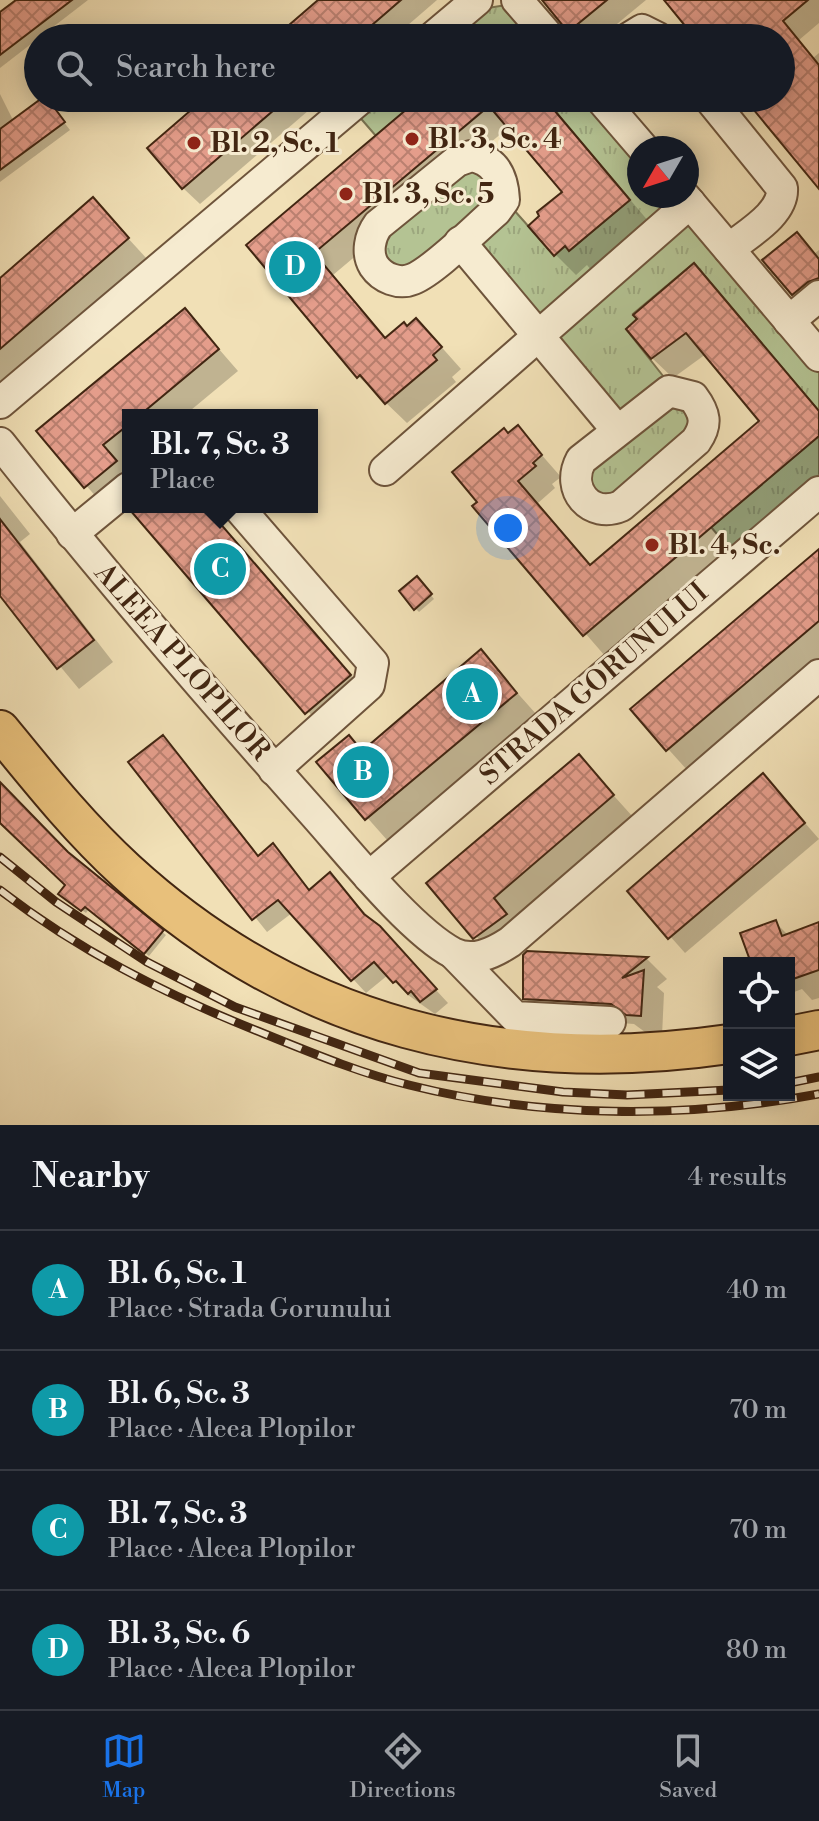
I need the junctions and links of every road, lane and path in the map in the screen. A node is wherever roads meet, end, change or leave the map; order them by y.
1 (477, 0) edge
2 (517, 0) edge
3 (449, 24) edge
4 (538, 24) edge
5 (344, 112) edge
6 (612, 112) edge
7 (720, 112) edge
8 (633, 136) edge
9 (677, 208) edge
10 (695, 208) edge
11 (460, 242) junction
12 (729, 249) junction
13 (819, 296) edge
14 (789, 321) junction
15 (539, 336) junction
16 (819, 356) edge
17 (0, 403) edge
18 (617, 430) dead end
19 (0, 443) edge
20 (385, 470) dead end
21 (819, 492) edge
22 (122, 493) edge
23 (243, 513) edge
24 (72, 534) junction
25 (819, 675) edge
26 (819, 704) edge
27 (773, 711) junction
28 (0, 730) edge
29 (274, 770) junction
30 (369, 877) junction
31 (454, 954) junction
32 (610, 1022) dead end
33 (819, 1030) edge
34 (795, 1035) edge
35 (723, 1044) edge

1 - 3 street
2 - 4 street
5 - 17 street
6 - 8 street
7 - 12 street
9 - 15 street
10 - 12 street
11 - 11 street
11 - 15 street
12 - 14 street
13 - 14 street
14 - 16 street
15 - 18 street
15 - 20 street
19 - 24 street, ALEEA PLOPILOR
21 - 30 street, STRADA GORUNULUI
22 - 24 street
23 - 29 street
24 - 29 street, ALEEA PLOPILOR
25 - 27 street
26 - 27 street
27 - 31 street
28 - 35 main road
29 - 30 street, ALEEA PLOPILOR
30 - 31 street, ALEEA PLOPILOR
31 - 32 street, ALEEA PLOPILOR
33 - 34 main road

